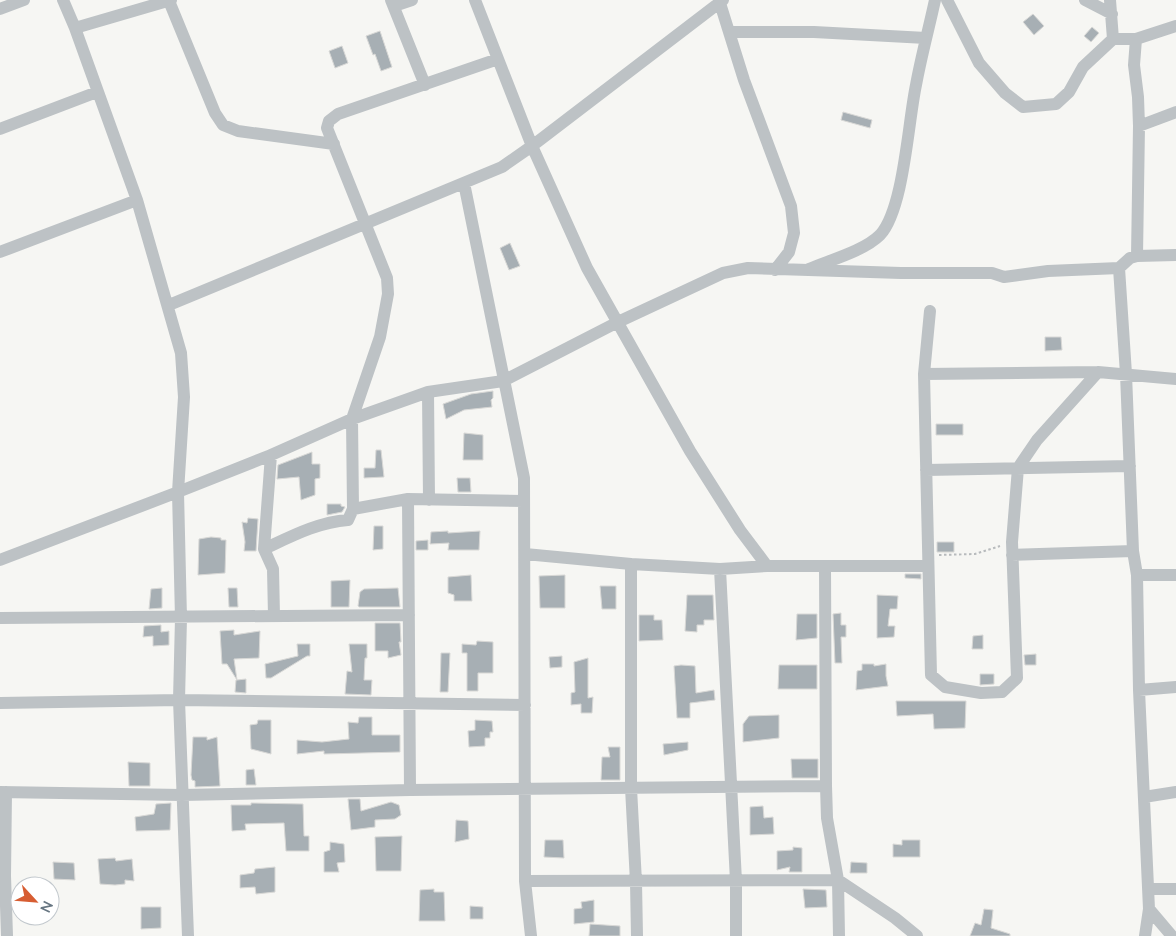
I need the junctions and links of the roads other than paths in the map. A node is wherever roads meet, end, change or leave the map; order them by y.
1 (24, 0) edge
2 (170, 0) edge
3 (412, 0) edge
4 (475, 0) edge
5 (935, 0) edge
6 (948, 0) edge
7 (1085, 0) edge
8 (1110, 0) edge
9 (720, 1) edge
10 (66, 3) edge
11 (393, 3) edge
12 (0, 9) edge
13 (1112, 14) junction
14 (1176, 26) edge
15 (75, 28) junction
16 (730, 32) junction
17 (926, 38) junction
18 (1113, 39) junction
19 (1136, 39) junction
20 (498, 59) junction
21 (425, 85) junction
22 (97, 92) junction
23 (1176, 112) edge
24 (1139, 126) junction
25 (0, 129) edge
26 (334, 144) junction
27 (532, 146) junction
28 (464, 183) junction
29 (137, 200) junction
30 (365, 224) junction
31 (0, 252) edge
32 (1176, 255) edge
33 (1137, 256) junction
34 (1119, 268) junction
35 (775, 270) junction
36 (804, 271) junction
37 (168, 306) junction
38 (930, 311) dead end
39 (618, 322) junction
40 (1098, 372) junction
41 (924, 374) junction
42 (1126, 374) junction
43 (1176, 379) edge
44 (503, 381) junction
45 (428, 392) junction
46 (352, 419) junction
47 (271, 455) junction
48 (1130, 466) junction
49 (1018, 468) junction
50 (926, 470) junction
51 (178, 492) junction
52 (408, 499) junction
53 (428, 500) junction
54 (523, 501) junction
55 (353, 509) junction
56 (264, 549) junction
57 (1012, 549) junction
58 (1133, 551) junction
59 (525, 554) junction
60 (0, 560) edge
61 (928, 561) junction
62 (631, 564) junction
63 (767, 566) junction
64 (825, 566) junction
65 (720, 569) junction
66 (1137, 575) junction
67 (1176, 575) edge
68 (409, 615) junction
69 (274, 616) junction
70 (0, 618) edge
71 (181, 618) junction
72 (1176, 687) edge
73 (1139, 690) junction
74 (179, 700) junction
75 (0, 703) edge
76 (410, 703) junction
77 (525, 705) junction
78 (826, 786) junction
79 (731, 787) junction
80 (631, 788) junction
81 (525, 789) junction
82 (410, 790) junction
83 (3, 792) edge
84 (1176, 792) edge
85 (182, 795) junction
86 (1144, 797) junction
87 (3, 877) edge
88 (838, 880) junction
89 (736, 881) junction
90 (526, 882) junction
91 (636, 882) junction
92 (1148, 889) junction
93 (1176, 889) edge
94 (1149, 909) junction
95 (7, 936) edge
96 (188, 936) edge
97 (532, 936) edge
98 (637, 936) edge
99 (736, 936) edge
100 (838, 936) edge
101 (917, 936) edge
102 (1145, 936) edge
103 (1172, 936) edge

1 - 12 street
2 - 15 street
2 - 26 street
3 - 11 street
4 - 20 street
5 - 17 street
6 - 18 street
7 - 13 street
8 - 13 street
9 - 16 street
9 - 27 street
10 - 15 street
11 - 21 street
13 - 18 street
14 - 19 street
15 - 22 street
16 - 17 street
16 - 35 street
17 - 36 street
18 - 19 street
19 - 24 street
20 - 21 street
20 - 27 street
21 - 26 street
22 - 25 street
22 - 29 street
23 - 24 street
24 - 33 street
26 - 30 street
27 - 28 street
27 - 39 street
28 - 30 street
28 - 44 street
29 - 31 street
29 - 37 street
30 - 37 street
30 - 46 street
32 - 33 street
33 - 34 street
34 - 36 street
34 - 42 street
35 - 36 street
35 - 39 street
37 - 51 street
38 - 41 street
39 - 44 street
39 - 63 street
40 - 41 street
40 - 42 street
40 - 49 street
41 - 50 street
42 - 43 street
42 - 48 street
44 - 45 street
44 - 54 street
45 - 46 street
45 - 53 street
46 - 47 street
46 - 55 street
47 - 51 street
47 - 56 street
48 - 49 street
48 - 58 street
49 - 50 street
49 - 57 street
50 - 61 street
51 - 60 street
51 - 71 street
52 - 53 street
52 - 55 street
52 - 68 street
53 - 54 street
54 - 59 street
55 - 56 street
56 - 69 street
57 - 58 street
57 - 61 street
58 - 66 street
59 - 62 street
59 - 77 street
61 - 64 street
62 - 65 street
62 - 80 street
63 - 64 street
63 - 65 street
64 - 78 street
65 - 79 street
66 - 67 street
66 - 73 street
68 - 69 street
68 - 76 street
69 - 71 street
70 - 71 street
71 - 74 street
72 - 73 street
73 - 86 street
74 - 75 street
74 - 76 street
74 - 85 street
76 - 77 street
76 - 82 street
77 - 81 street
78 - 79 street
78 - 88 street
79 - 80 street
79 - 89 street
80 - 81 street
80 - 91 street
81 - 82 street
81 - 90 street
82 - 85 street
83 - 85 street
83 - 87 street
84 - 86 street
85 - 96 street
86 - 92 street
87 - 95 street
88 - 89 street
88 - 100 street
88 - 101 street
89 - 91 street
89 - 99 street
90 - 91 street
90 - 97 street
91 - 98 street
92 - 93 street
92 - 94 street
94 - 102 street
94 - 103 street

